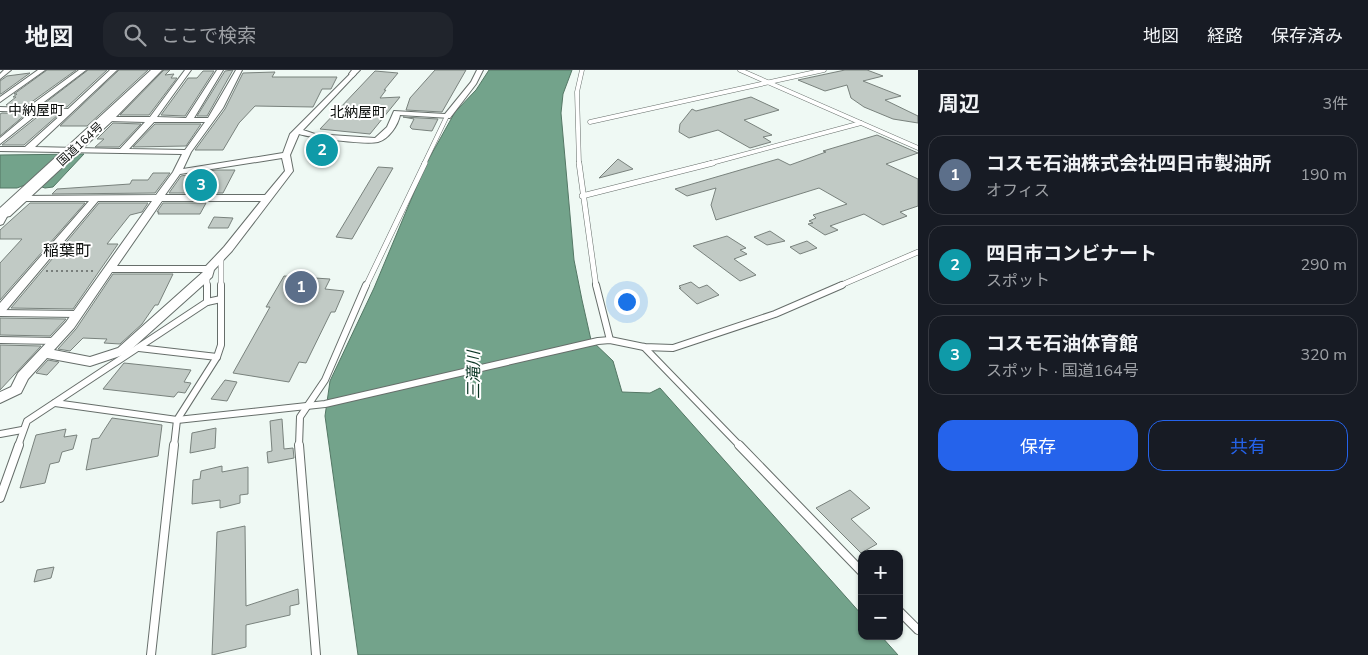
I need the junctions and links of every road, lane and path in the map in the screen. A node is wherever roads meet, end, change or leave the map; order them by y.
1 (8, 70) edge
2 (42, 70) edge
3 (83, 70) edge
4 (114, 70) edge
5 (157, 70) edge
6 (188, 70) edge
7 (220, 70) edge
8 (239, 70) edge
9 (480, 70) edge
10 (582, 70) edge
11 (740, 70) edge
12 (824, 70) edge
13 (354, 72) edge
14 (0, 77) edge
15 (767, 82) junction
16 (0, 100) edge
17 (0, 109) edge
18 (16, 110) junction
19 (27, 111) junction
20 (38, 111) junction
21 (69, 111) junction
22 (446, 116) junction
23 (107, 119) junction
24 (152, 119) junction
25 (189, 119) junction
26 (0, 120) edge
27 (211, 120) junction
28 (590, 122) dead end
29 (861, 123) junction
30 (298, 131) junction
31 (0, 142) edge
32 (918, 148) edge
33 (0, 149) edge
34 (28, 149) junction
35 (70, 152) junction
36 (121, 152) junction
37 (187, 152) junction
38 (286, 155) junction
39 (177, 172) junction
40 (582, 196) junction
41 (22, 198) junction
42 (269, 198) junction
43 (95, 199) junction
44 (158, 199) junction
45 (1, 216) edge
46 (918, 252) edge
47 (221, 257) junction
48 (108, 270) junction
49 (32, 271) junction
50 (209, 272) junction
51 (221, 299) junction
52 (207, 302) junction
53 (0, 312) edge
54 (77, 314) junction
55 (0, 340) edge
56 (610, 340) junction
57 (57, 341) junction
58 (644, 347) junction
59 (139, 348) junction
60 (45, 353) junction
61 (217, 356) junction
62 (0, 398) edge
63 (55, 403) junction
64 (308, 407) junction
65 (177, 420) junction
66 (22, 430) junction
67 (0, 434) edge
68 (0, 498) edge
69 (858, 568) edge
70 (903, 615) edge
71 (918, 630) edge
72 (151, 655) edge
73 (316, 655) edge

1 - 14 street
2 - 16 street
3 - 19 street
4 - 21 street
5 - 23 highway, 国道164号
6 - 24 street
7 - 25 street
8 - 27 street
9 - 22 street
10 - 40 lane
11 - 15 lane
12 - 15 lane
13 - 30 street
15 - 28 lane
15 - 29 lane
17 - 18 street
18 - 19 street
18 - 26 street
19 - 20 street
20 - 21 street
20 - 31 street
21 - 34 street
22 - 30 street
22 - 64 lane
23 - 24 street
23 - 35 highway, 国道164号
24 - 25 street
24 - 36 street
25 - 27 street
27 - 37 street
29 - 32 lane
29 - 40 lane
30 - 38 street
33 - 34 street
34 - 35 street
35 - 36 street
35 - 41 highway, 国道164号
36 - 37 street
37 - 39 street
38 - 39 street
38 - 42 street
39 - 44 street
40 - 56 lane
41 - 43 street
41 - 45 highway, 国道164号
42 - 44 street
42 - 47 street
43 - 44 street
43 - 49 street
44 - 48 street
46 - 58 lane
47 - 50 street
47 - 51 lane
48 - 49 path
48 - 50 street
48 - 54 street
49 - 53 street
50 - 52 lane
50 - 60 street
51 - 52 lane
51 - 61 lane
52 - 59 lane
53 - 54 lane
54 - 57 street
55 - 57 lane
56 - 58 lane
56 - 64 lane
57 - 60 street
58 - 69 lane
59 - 61 lane
59 - 63 lane
60 - 62 street
61 - 65 lane
63 - 65 lane
63 - 66 lane
64 - 65 lane
64 - 73 lane
65 - 72 lane
66 - 67 lane
66 - 68 lane
70 - 71 lane

